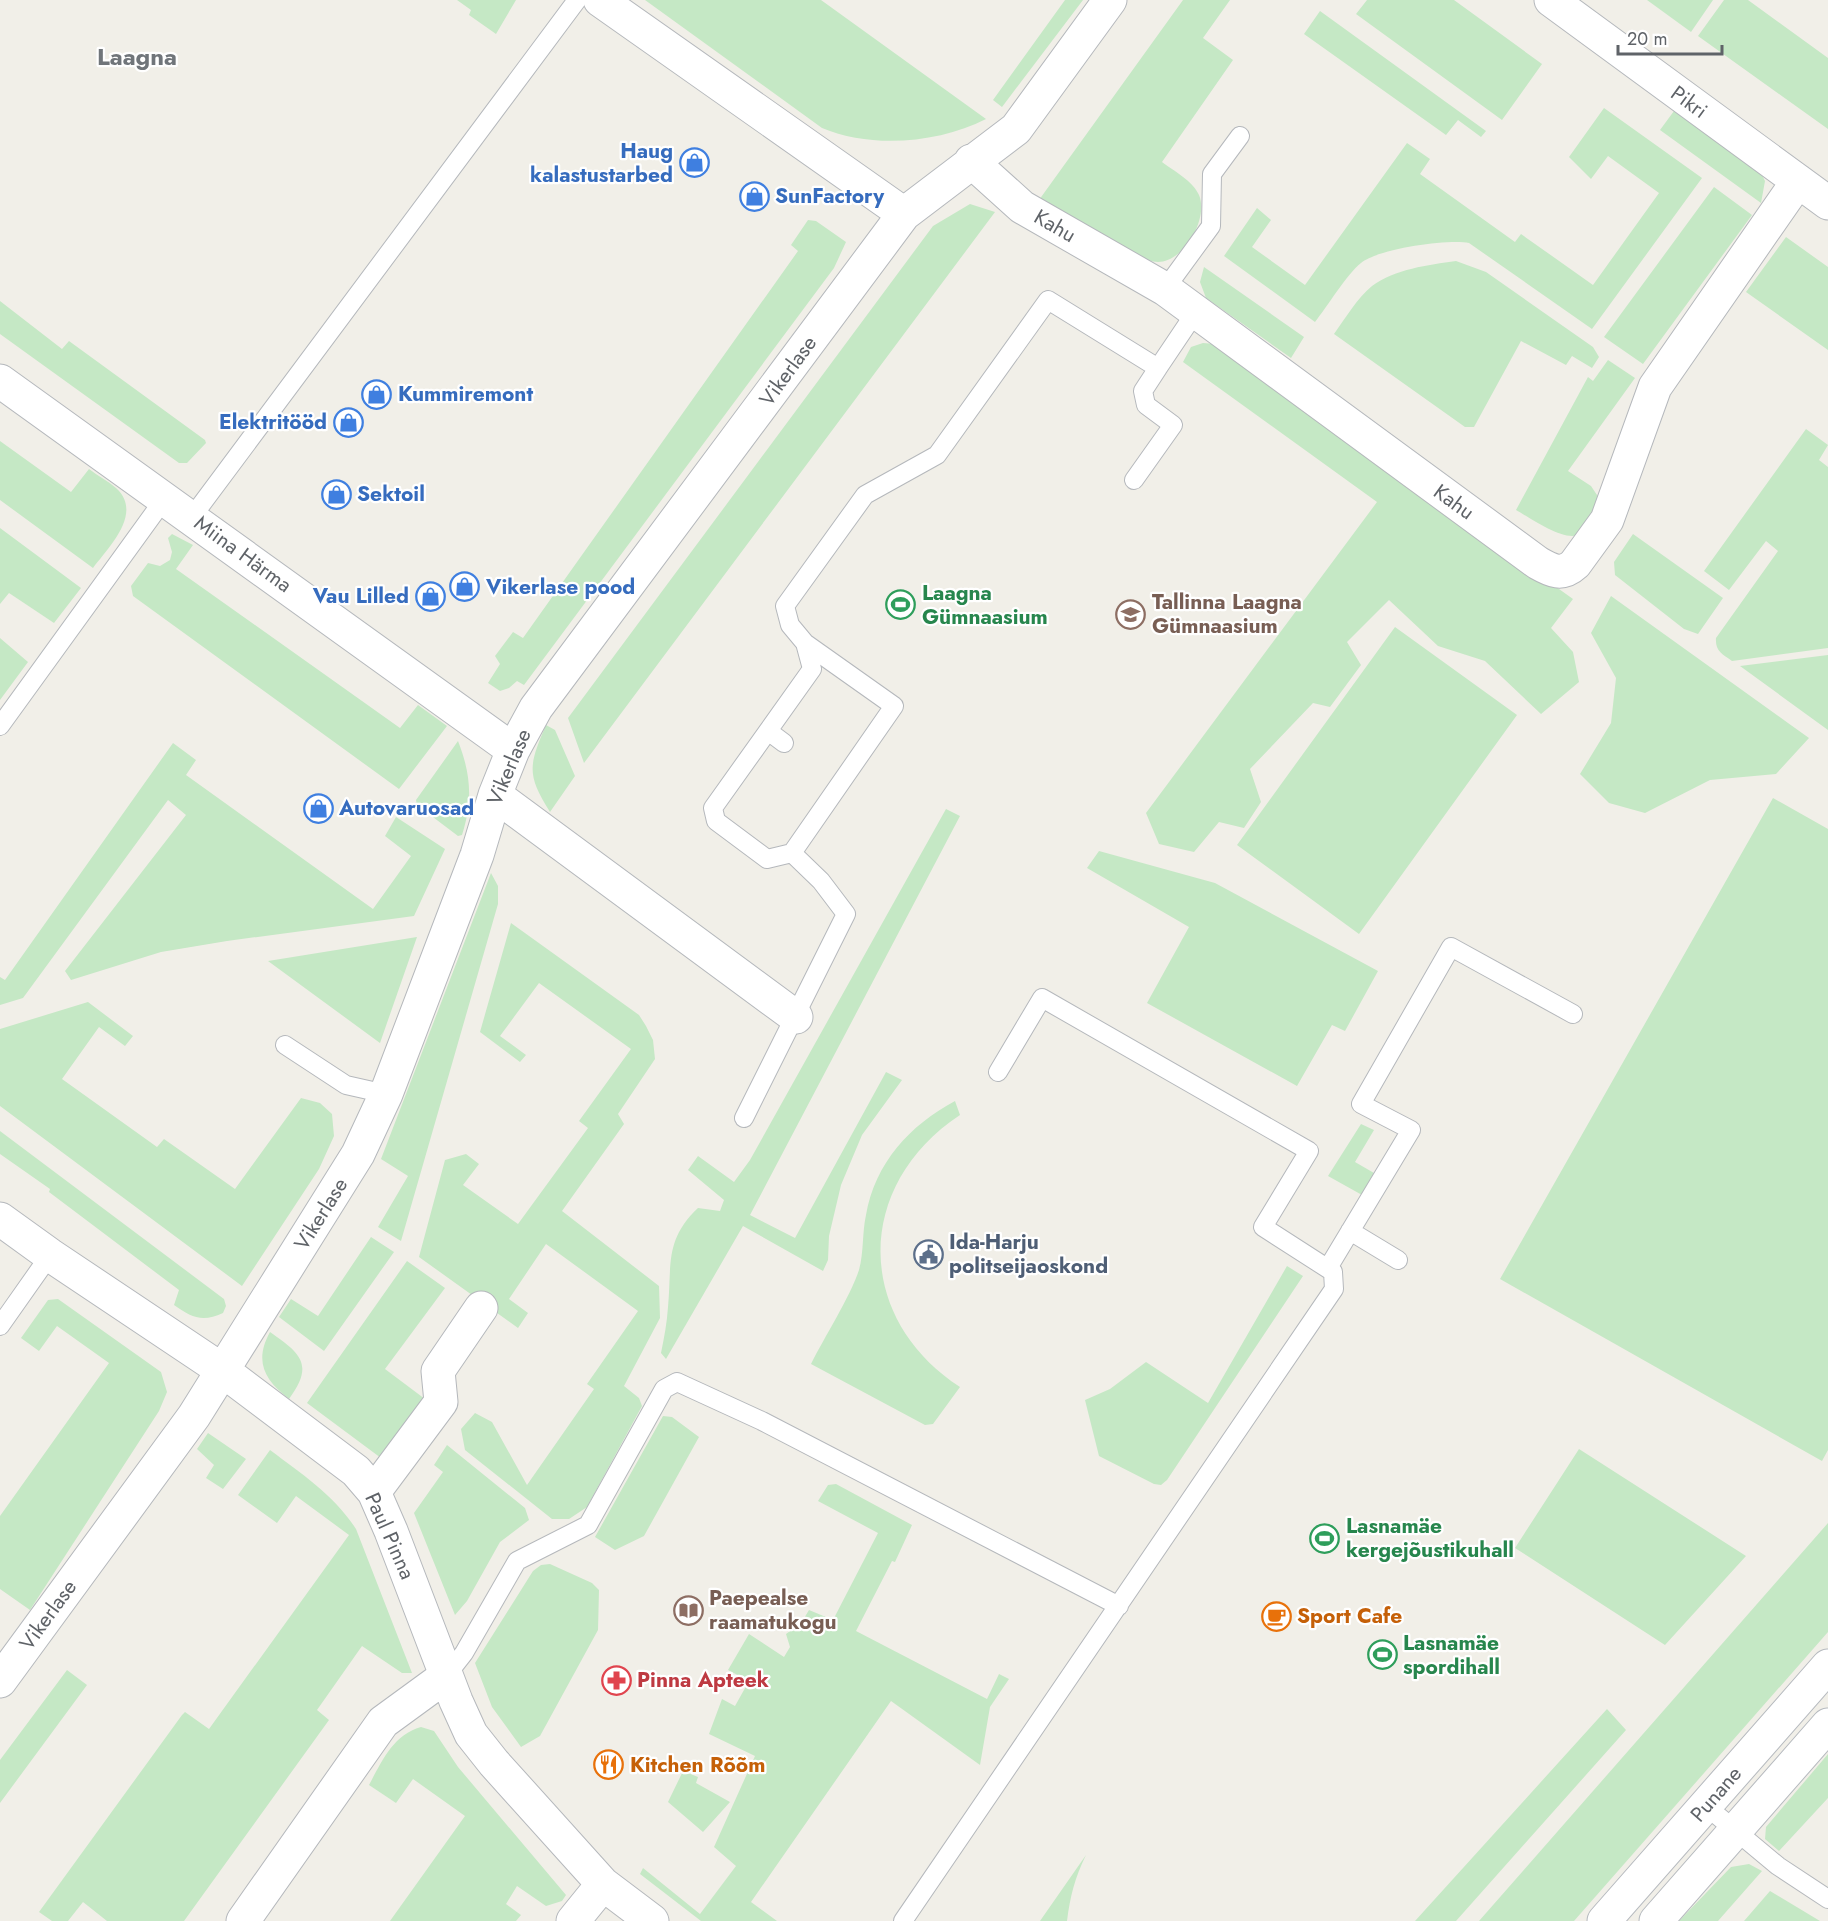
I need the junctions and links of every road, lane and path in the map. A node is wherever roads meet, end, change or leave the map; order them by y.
1 (577, 0) edge
2 (600, 0) edge
3 (1110, 0) edge
4 (1551, 0) edge
5 (1240, 136) dead end
6 (971, 161) junction
7 (1798, 181) junction
8 (1828, 203) edge
9 (904, 214) junction
10 (1165, 289) junction
11 (1195, 313) junction
12 (1158, 368) junction
13 (0, 381) edge
14 (1134, 480) dead end
15 (165, 498) junction
16 (192, 517) junction
17 (806, 643) junction
18 (0, 726) edge
19 (768, 731) junction
20 (784, 743) dead end
21 (513, 750) junction
22 (495, 795) junction
23 (792, 853) junction
24 (1573, 1014) dead end
25 (796, 1017) junction
26 (285, 1045) dead end
27 (998, 1072) dead end
28 (386, 1094) junction
29 (744, 1118) dead end
30 (0, 1219) edge
31 (1350, 1231) junction
32 (50, 1255) junction
33 (1398, 1260) dead end
34 (1328, 1268) junction
35 (481, 1308) dead end
36 (0, 1326) edge
37 (222, 1370) junction
38 (374, 1492) junction
39 (1119, 1606) junction
40 (1828, 1666) edge
41 (4, 1667) edge
42 (446, 1676) junction
43 (1828, 1725) edge
44 (1706, 1806) junction
45 (1735, 1830) junction
46 (603, 1884) junction
47 (1826, 1894) edge
48 (243, 1921) edge
49 (573, 1921) edge
50 (652, 1921) edge
51 (903, 1921) edge
52 (1604, 1921) edge
53 (1656, 1921) edge

1 - 16 lane
2 - 9 street
3 - 6 street, Vikerlase
4 - 7 street, Pikri
5 - 10 lane
6 - 9 street, Vikerlase
6 - 10 street, Kahu
7 - 8 street, Pikri
7 - 11 street, Kahu
9 - 21 street, Vikerlase
10 - 11 street, Kahu
11 - 12 lane
12 - 14 lane
12 - 17 lane
13 - 15 street, Miina Härma
15 - 16 street, Miina Härma
15 - 18 lane
16 - 21 street, Miina Härma
17 - 19 lane
17 - 23 lane
19 - 20 lane
19 - 23 lane
21 - 22 street, Vikerlase
22 - 25 street
22 - 28 street, Vikerlase
23 - 25 lane
24 - 31 lane
25 - 29 lane
26 - 28 lane
27 - 34 lane
28 - 37 street, Vikerlase
30 - 32 street, Paul Pinna
31 - 33 lane
31 - 34 lane
32 - 36 lane
32 - 37 street, Paul Pinna
34 - 39 lane
35 - 38 street
37 - 38 street, Paul Pinna
37 - 41 street, Vikerlase
38 - 42 street, Paul Pinna
39 - 42 lane
39 - 51 lane
40 - 44 street, Punane
42 - 46 street, Paul Pinna
42 - 48 street
43 - 45 street, Punane
44 - 45 lane
44 - 52 street, Punane
45 - 47 lane
45 - 53 street, Punane
46 - 49 street
46 - 50 street, Paul Pinna

